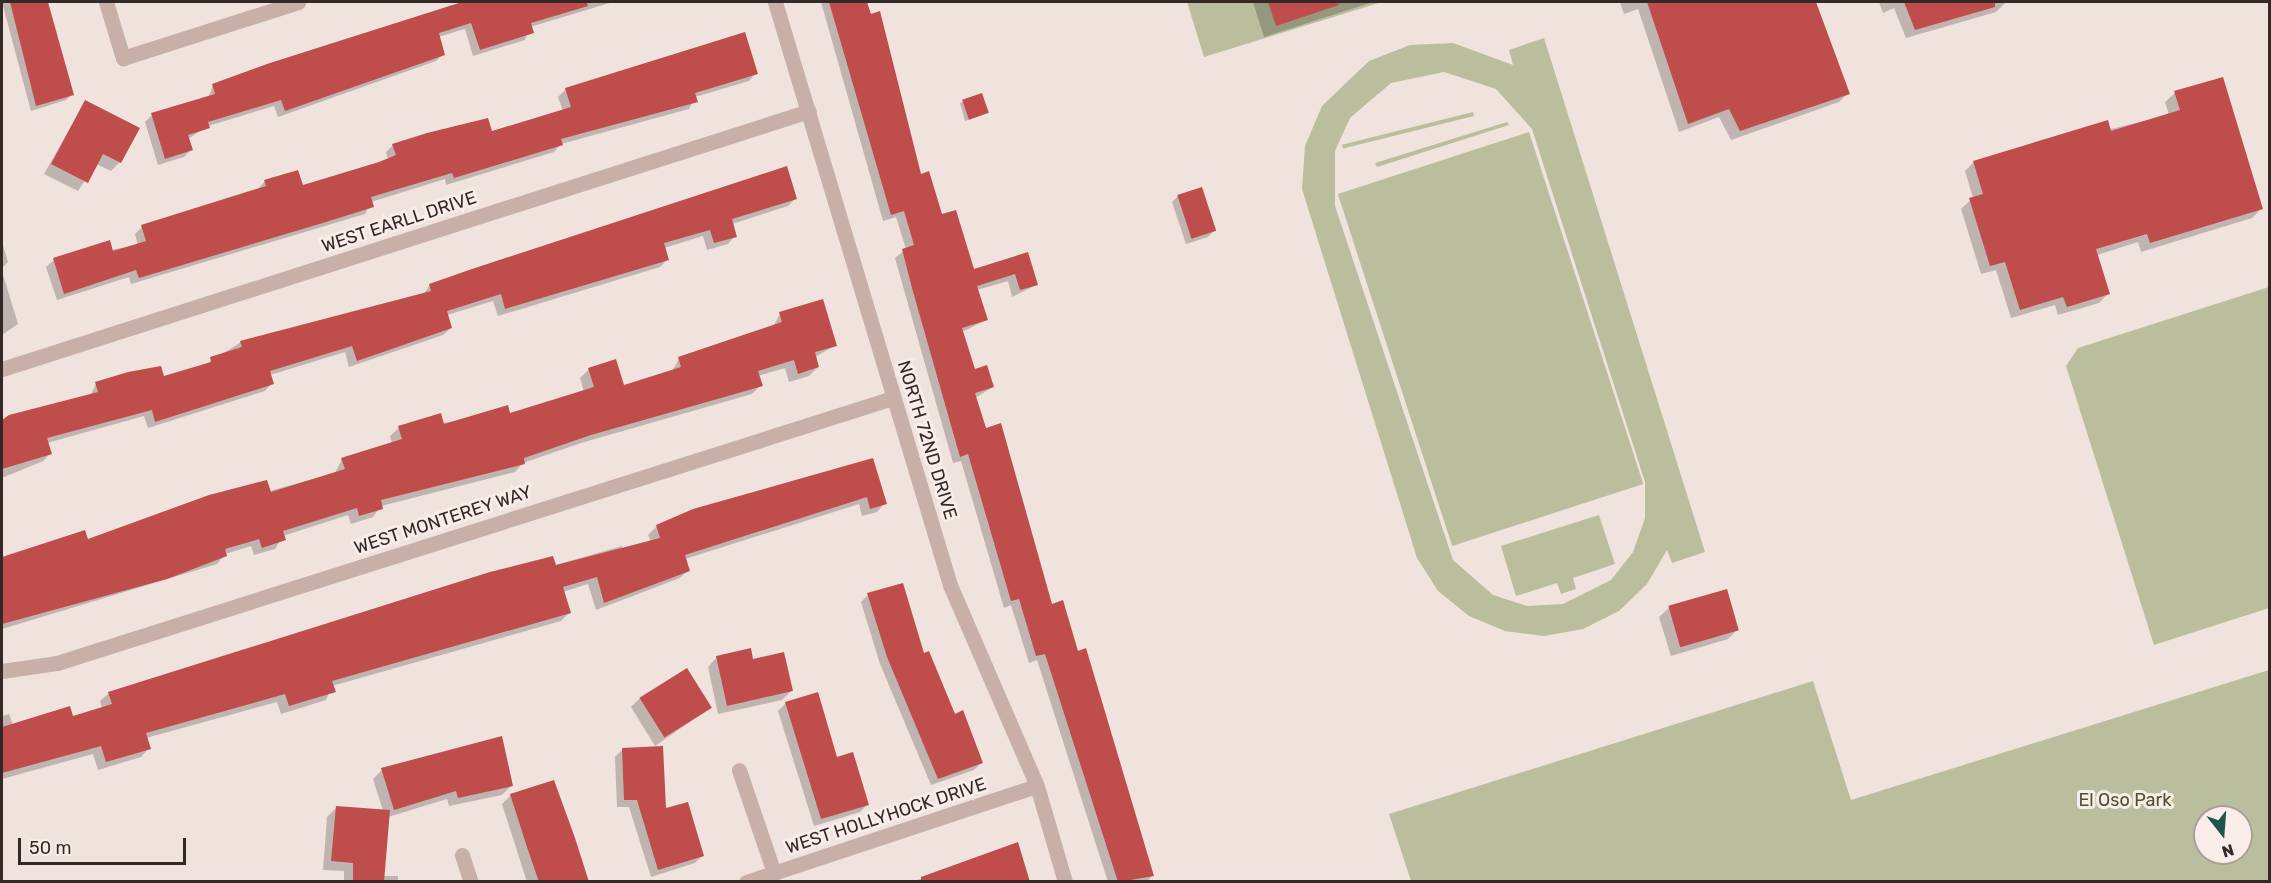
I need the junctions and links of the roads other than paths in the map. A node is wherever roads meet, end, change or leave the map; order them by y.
1 (106, 2) edge
2 (298, 2) edge
3 (775, 2) edge
4 (809, 111) junction
5 (2, 369) edge
6 (893, 398) junction
7 (2, 671) edge
8 (739, 770) dead end
9 (1037, 786) junction
10 (462, 855) dead end
11 (774, 873) junction
12 (471, 882) edge
13 (746, 882) edge
14 (1065, 882) edge

1 - 2 street
3 - 4 street, NORTH 72ND DRIVE
4 - 5 street, WEST EARLL DRIVE
4 - 6 street, NORTH 72ND DRIVE
6 - 7 street, WEST MONTEREY WAY
6 - 9 street, NORTH 72ND DRIVE
8 - 11 street
9 - 11 street, WEST HOLLYHOCK DRIVE
9 - 14 street, NORTH 72ND DRIVE
10 - 12 street
11 - 13 street, WEST HOLLYHOCK DRIVE

